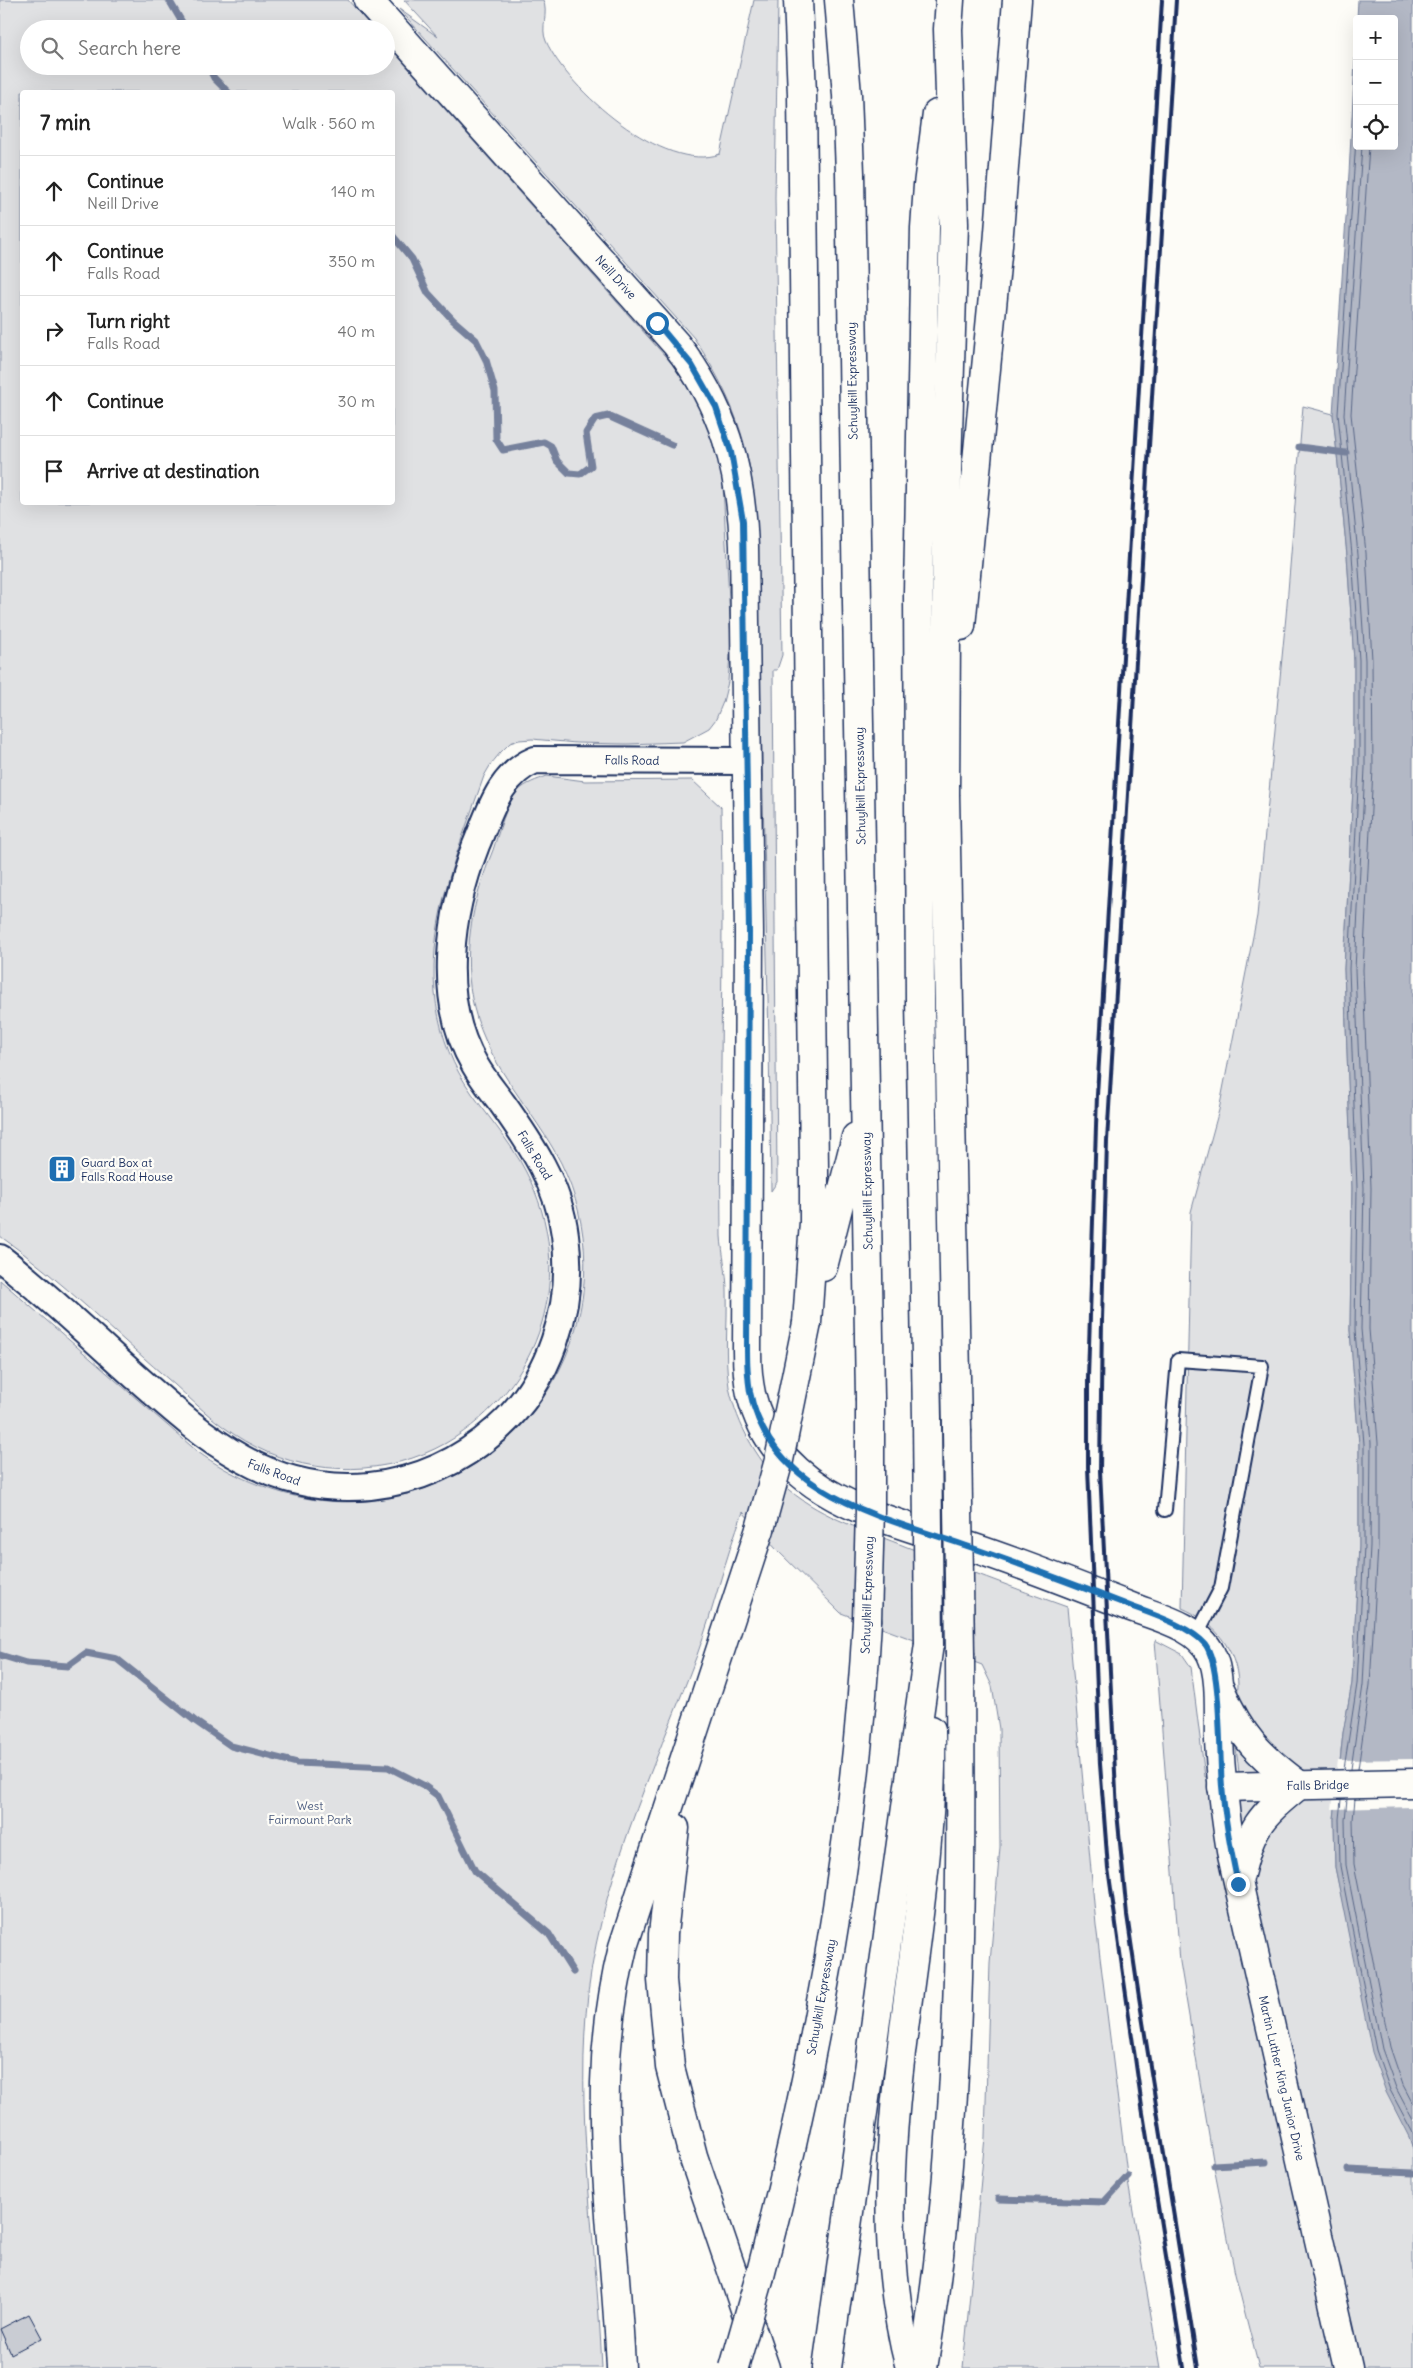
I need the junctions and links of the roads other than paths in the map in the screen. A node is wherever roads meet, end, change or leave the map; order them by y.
1 (368, 0) edge
2 (798, 0) edge
3 (839, 0) edge
4 (854, 0) edge
5 (950, 0) edge
6 (1017, 0) edge
7 (386, 20) edge
8 (948, 29) junction
9 (395, 30) edge
10 (847, 95) junction
11 (746, 761) junction
12 (945, 795) junction
13 (865, 1101) junction
14 (0, 1258) edge
15 (807, 1323) junction
16 (1165, 1510) dead end
17 (1196, 1636) junction
18 (929, 1644) junction
19 (1216, 1680) junction
20 (681, 1775) junction
21 (1413, 1783) edge
22 (1305, 1784) junction
23 (1222, 1787) junction
24 (1238, 1884) junction
25 (907, 2357) edge
26 (621, 2368) edge
27 (734, 2368) edge
28 (765, 2368) edge
29 (826, 2368) edge
30 (923, 2368) edge
31 (1348, 2368) edge

1 - 7 main road, Neill Drive
2 - 15 main road
3 - 10 main road, Schuylkill Expressway
4 - 10 main road
5 - 8 main road
6 - 12 main road
8 - 12 main road
8 - 18 main road, bridge
9 - 11 main road, Neill Drive
10 - 13 main road, Schuylkill Expressway
11 - 14 street, Falls Road
11 - 17 main road
12 - 30 main road, bridge
13 - 15 main road
13 - 27 main road, Schuylkill Expressway, bridge
15 - 20 main road, bridge
16 - 17 lane
17 - 19 main road
18 - 25 main road
18 - 29 main road
19 - 22 main road
19 - 23 main road
20 - 26 main road
20 - 28 main road
21 - 22 main road, Falls Bridge
22 - 23 main road, Falls Bridge
22 - 24 main road
23 - 24 main road, Martin Luther King Junior Drive
24 - 31 main road, Martin Luther King Junior Drive

